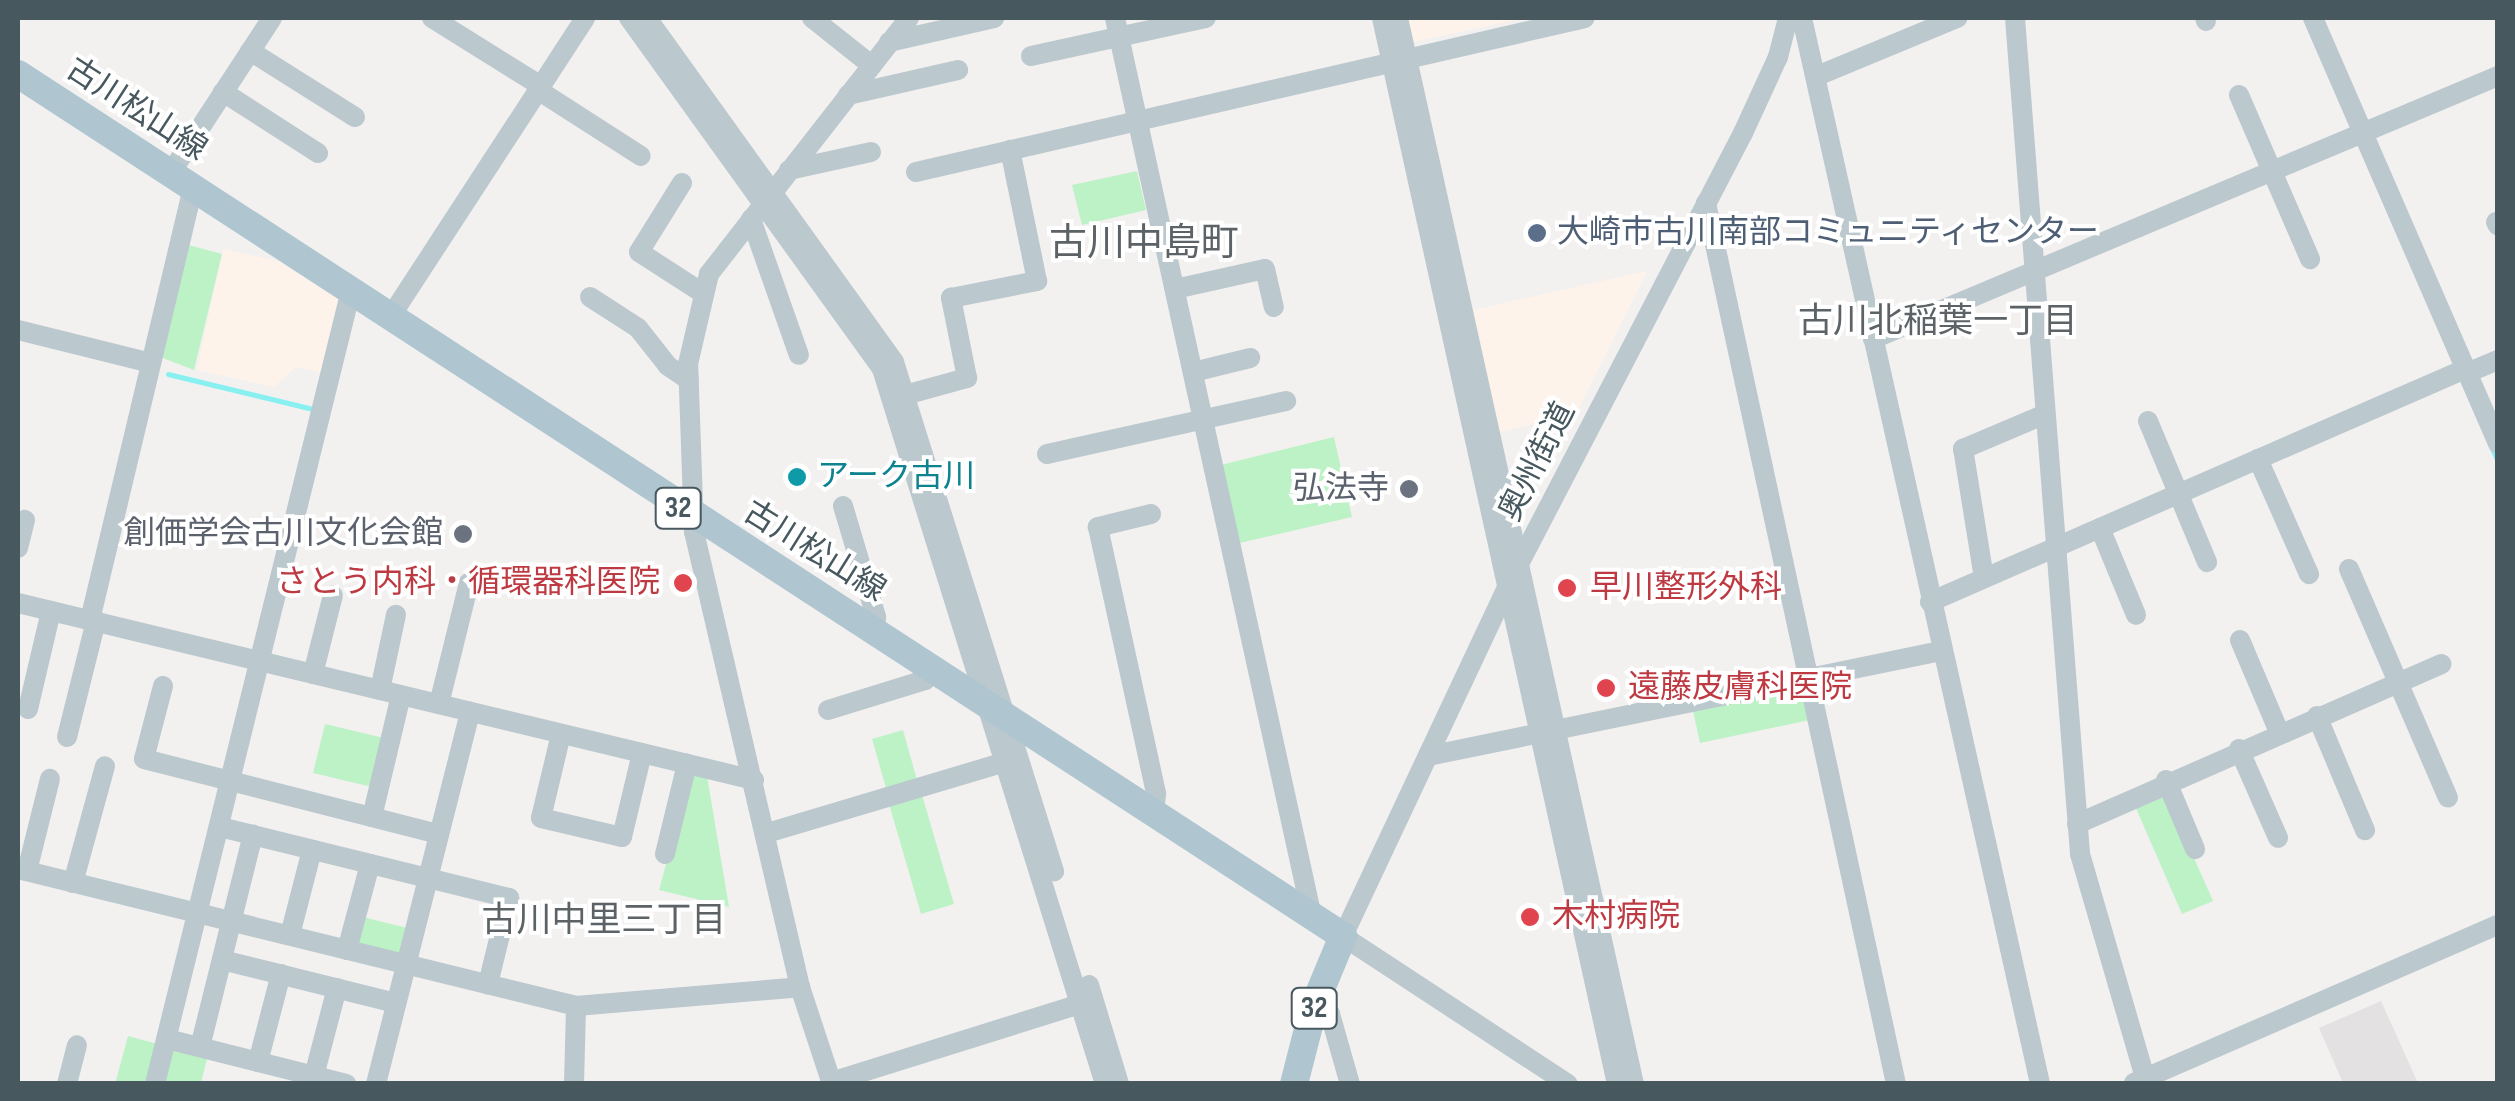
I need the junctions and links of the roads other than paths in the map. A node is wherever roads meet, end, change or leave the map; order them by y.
1 (272, 18) edge
2 (432, 18) edge
3 (585, 18) edge
4 (629, 18) edge
5 (647, 18) edge
6 (812, 18) edge
7 (908, 18) edge
8 (994, 18) edge
9 (1206, 18) edge
10 (1382, 18) edge
11 (1398, 18) edge
12 (1585, 18) edge
13 (1788, 18) edge
14 (1802, 18) edge
15 (1957, 18) edge
16 (2016, 18) edge
17 (2312, 18) edge
18 (1118, 27) edge
19 (890, 42) junction
20 (250, 51) junction
21 (1811, 54) junction
22 (1030, 56) dead end
23 (1778, 57) junction
24 (1400, 60) junction
25 (872, 64) junction
26 (958, 70) dead end
27 (18, 74) edge
28 (1817, 76) junction
29 (2498, 76) edge
30 (540, 88) junction
31 (224, 92) junction
32 (848, 95) junction
33 (2239, 95) dead end
34 (355, 117) dead end
35 (1138, 119) junction
36 (2365, 135) junction
37 (1010, 150) junction
38 (871, 152) dead end
39 (318, 153) dead end
40 (640, 156) dead end
41 (789, 170) junction
42 (916, 172) dead end
43 (2272, 172) junction
44 (182, 182) junction
45 (682, 183) dead end
46 (764, 202) junction
47 (1706, 203) junction
48 (2310, 259) dead end
49 (2036, 272) junction
50 (1175, 290) junction
51 (700, 292) junction
52 (350, 294) junction
53 (590, 297) dead end
54 (1274, 307) dead end
55 (389, 319) junction
56 (18, 330) edge
57 (1874, 339) junction
58 (800, 355) dead end
59 (1250, 358) dead end
60 (2498, 360) edge
61 (147, 362) junction
62 (1193, 372) junction
63 (2466, 372) junction
64 (689, 380) junction
65 (1472, 387) junction
66 (899, 397) junction
67 (1286, 401) dead end
68 (2043, 415) junction
69 (1203, 419) junction
70 (2148, 420) dead end
71 (2498, 444) edge
72 (1047, 454) dead end
73 (2258, 459) junction
74 (2178, 494) junction
75 (842, 506) dead end
76 (1152, 514) dead end
77 (25, 520) dead end
78 (696, 520) junction
79 (2100, 528) junction
80 (18, 548) edge
81 (2052, 548) junction
82 (2207, 562) dead end
83 (1520, 563) junction
84 (2348, 569) dead end
85 (2308, 574) dead end
86 (1984, 578) junction
87 (469, 583) dead end
88 (1507, 587) junction
89 (332, 595) dead end
90 (18, 602) edge
91 (1930, 602) junction
92 (52, 611) junction
93 (396, 615) dead end
94 (2136, 615) dead end
95 (93, 621) junction
96 (874, 631) junction
97 (2240, 640) dead end
98 (1941, 650) junction
99 (260, 661) junction
100 (2441, 664) dead end
101 (934, 668) junction
102 (313, 674) junction
103 (1808, 678) junction
104 (2398, 682) junction
105 (163, 686) dead end
106 (391, 692) junction
107 (439, 704) junction
108 (28, 708) dead end
109 (996, 709) junction
110 (828, 710) dead end
111 (470, 712) junction
112 (2317, 716) junction
113 (1548, 731) junction
114 (2279, 732) junction
115 (560, 734) junction
116 (67, 738) dead end
117 (2238, 749) junction
118 (642, 753) junction
119 (1428, 756) junction
120 (1005, 762) junction
121 (687, 764) junction
122 (105, 766) dead end
123 (50, 778) dead end
124 (754, 780) junction
125 (2166, 780) junction
126 (232, 782) junction
127 (1022, 791) junction
128 (2448, 798) dead end
129 (1154, 814) junction
130 (372, 817) junction
131 (2077, 824) junction
132 (220, 828) junction
133 (2365, 830) dead end
134 (767, 833) junction
135 (439, 834) junction
136 (253, 835) junction
137 (2278, 838) dead end
138 (2195, 849) dead end
139 (312, 850) junction
140 (664, 854) dead end
141 (370, 864) junction
142 (22, 870) edge
143 (428, 878) junction
144 (73, 883) junction
145 (199, 913) junction
146 (1312, 917) junction
147 (232, 921) junction
148 (2498, 925) edge
149 (290, 936) junction
150 (1343, 936) junction
151 (1070, 946) junction
152 (347, 950) junction
153 (222, 960) junction
154 (406, 964) junction
155 (281, 974) junction
156 (488, 984) junction
157 (800, 987) junction
158 (337, 988) junction
159 (396, 1003) junction
160 (1080, 1004) junction
161 (576, 1006) junction
162 (1314, 1006) junction
163 (1096, 1033) junction
164 (167, 1039) junction
165 (77, 1046) dead end
166 (200, 1048) junction
167 (258, 1062) junction
168 (314, 1076) junction
169 (832, 1082) edge
170 (2142, 1082) edge
171 (68, 1084) edge
172 (155, 1084) edge
173 (346, 1084) edge
174 (376, 1084) edge
175 (574, 1084) edge
176 (1105, 1084) edge
177 (1120, 1084) edge
178 (1294, 1084) edge
179 (1350, 1084) edge
180 (1568, 1084) edge
181 (1617, 1084) edge
182 (1634, 1084) edge
183 (1896, 1084) edge
184 (2040, 1084) edge

1 - 20 street
2 - 30 street
3 - 30 street
4 - 46 street
5 - 46 street
6 - 25 street
7 - 19 street
8 - 19 street
9 - 18 street
10 - 24 street
11 - 24 street
12 - 24 street
13 - 23 street, 奥州街道
14 - 21 street
15 - 28 street
16 - 49 street
17 - 36 street
18 - 22 street
18 - 35 street
19 - 25 street
20 - 31 street
20 - 34 street
21 - 23 street
21 - 28 street
23 - 47 street, 奥州街道
24 - 35 street
24 - 65 street
25 - 32 street
26 - 32 street
27 - 44 main road, 古川松山線 / 32
28 - 57 street
29 - 36 street
30 - 40 street
30 - 55 street
31 - 39 street
31 - 44 street
32 - 41 street
33 - 43 street
35 - 37 street
35 - 50 street
36 - 43 street
36 - 63 street
37 - 42 street
37 - 66 street
38 - 41 street
41 - 46 street
43 - 48 street
43 - 49 street
44 - 52 main road, 古川松山線 / 32
44 - 61 street
45 - 51 street
46 - 51 street
46 - 58 street
46 - 66 street
47 - 83 street, 奥州街道
47 - 103 street
49 - 57 street
49 - 68 street
50 - 54 street
50 - 62 street
51 - 64 street
52 - 55 main road, 古川松山線 / 32
52 - 99 street
53 - 64 street
55 - 78 main road, 古川松山線 / 32
56 - 61 street
57 - 91 street
59 - 62 street
60 - 63 street
61 - 95 street
62 - 69 street
63 - 71 street
63 - 73 street
64 - 78 street
65 - 83 street
65 - 88 street
66 - 109 street
67 - 69 street
68 - 81 street
68 - 86 street
69 - 72 street
69 - 146 street
70 - 74 street
73 - 74 street
73 - 85 street
74 - 79 street
74 - 82 street
75 - 96 street
76 - 129 street
77 - 80 street
78 - 96 main road, 古川松山線 / 32
78 - 124 street
79 - 81 street
79 - 94 street
81 - 86 street
81 - 131 street
83 - 88 street, 奥州街道
83 - 113 street
84 - 104 street
86 - 91 street
87 - 107 street
88 - 113 street
88 - 119 street, 奥州街道
89 - 102 street
90 - 92 street
91 - 98 street
92 - 95 street
92 - 108 street
93 - 106 street
95 - 99 street
95 - 116 street
96 - 101 main road, 古川松山線 / 32
97 - 114 street
98 - 103 street
98 - 184 street
99 - 102 street
99 - 126 street
100 - 104 street
101 - 109 main road, 古川松山線 / 32
101 - 110 street
102 - 106 street
103 - 113 street
103 - 183 street
104 - 112 street
104 - 128 street
105 - 126 street
106 - 107 street
106 - 130 street
107 - 111 street
109 - 120 street
109 - 127 street
109 - 129 main road, 古川松山線 / 32
111 - 115 street
111 - 135 street
112 - 114 street
112 - 133 street
113 - 119 street
113 - 181 street
113 - 182 street
114 - 117 street
115 - 118 street
115 - 118 street
117 - 125 street
117 - 137 street
118 - 121 street
119 - 150 street, 奥州街道
120 - 127 street
120 - 134 street
121 - 124 street
121 - 140 street
122 - 144 street
123 - 142 street
124 - 134 street
125 - 131 street
125 - 138 street
126 - 130 street
126 - 132 street
127 - 151 street
129 - 146 main road, 古川松山線 / 32
130 - 135 street
131 - 170 street
132 - 136 street
132 - 145 street
134 - 157 street
135 - 143 street
136 - 139 street
136 - 147 street
139 - 141 street
139 - 149 street
141 - 143 street
141 - 152 street
142 - 144 street
143 - 154 street
143 - 156 street
144 - 145 street
145 - 147 street
145 - 164 street
146 - 150 main road, 古川松山線 / 32
147 - 149 street
147 - 153 street
148 - 170 street
149 - 152 street
150 - 162 main road, 32
150 - 180 street
151 - 160 street
151 - 163 street
152 - 154 street
153 - 155 street
153 - 166 street
154 - 156 street
154 - 159 street
155 - 158 street
155 - 167 street
156 - 161 street
157 - 161 street
157 - 169 street
158 - 159 street
158 - 168 street
159 - 174 street
160 - 163 street
160 - 169 street
161 - 175 street
162 - 178 main road, 32
162 - 179 street
163 - 176 street
163 - 177 street
164 - 166 street
164 - 172 street
165 - 171 street
166 - 167 street
167 - 168 street
168 - 173 street

